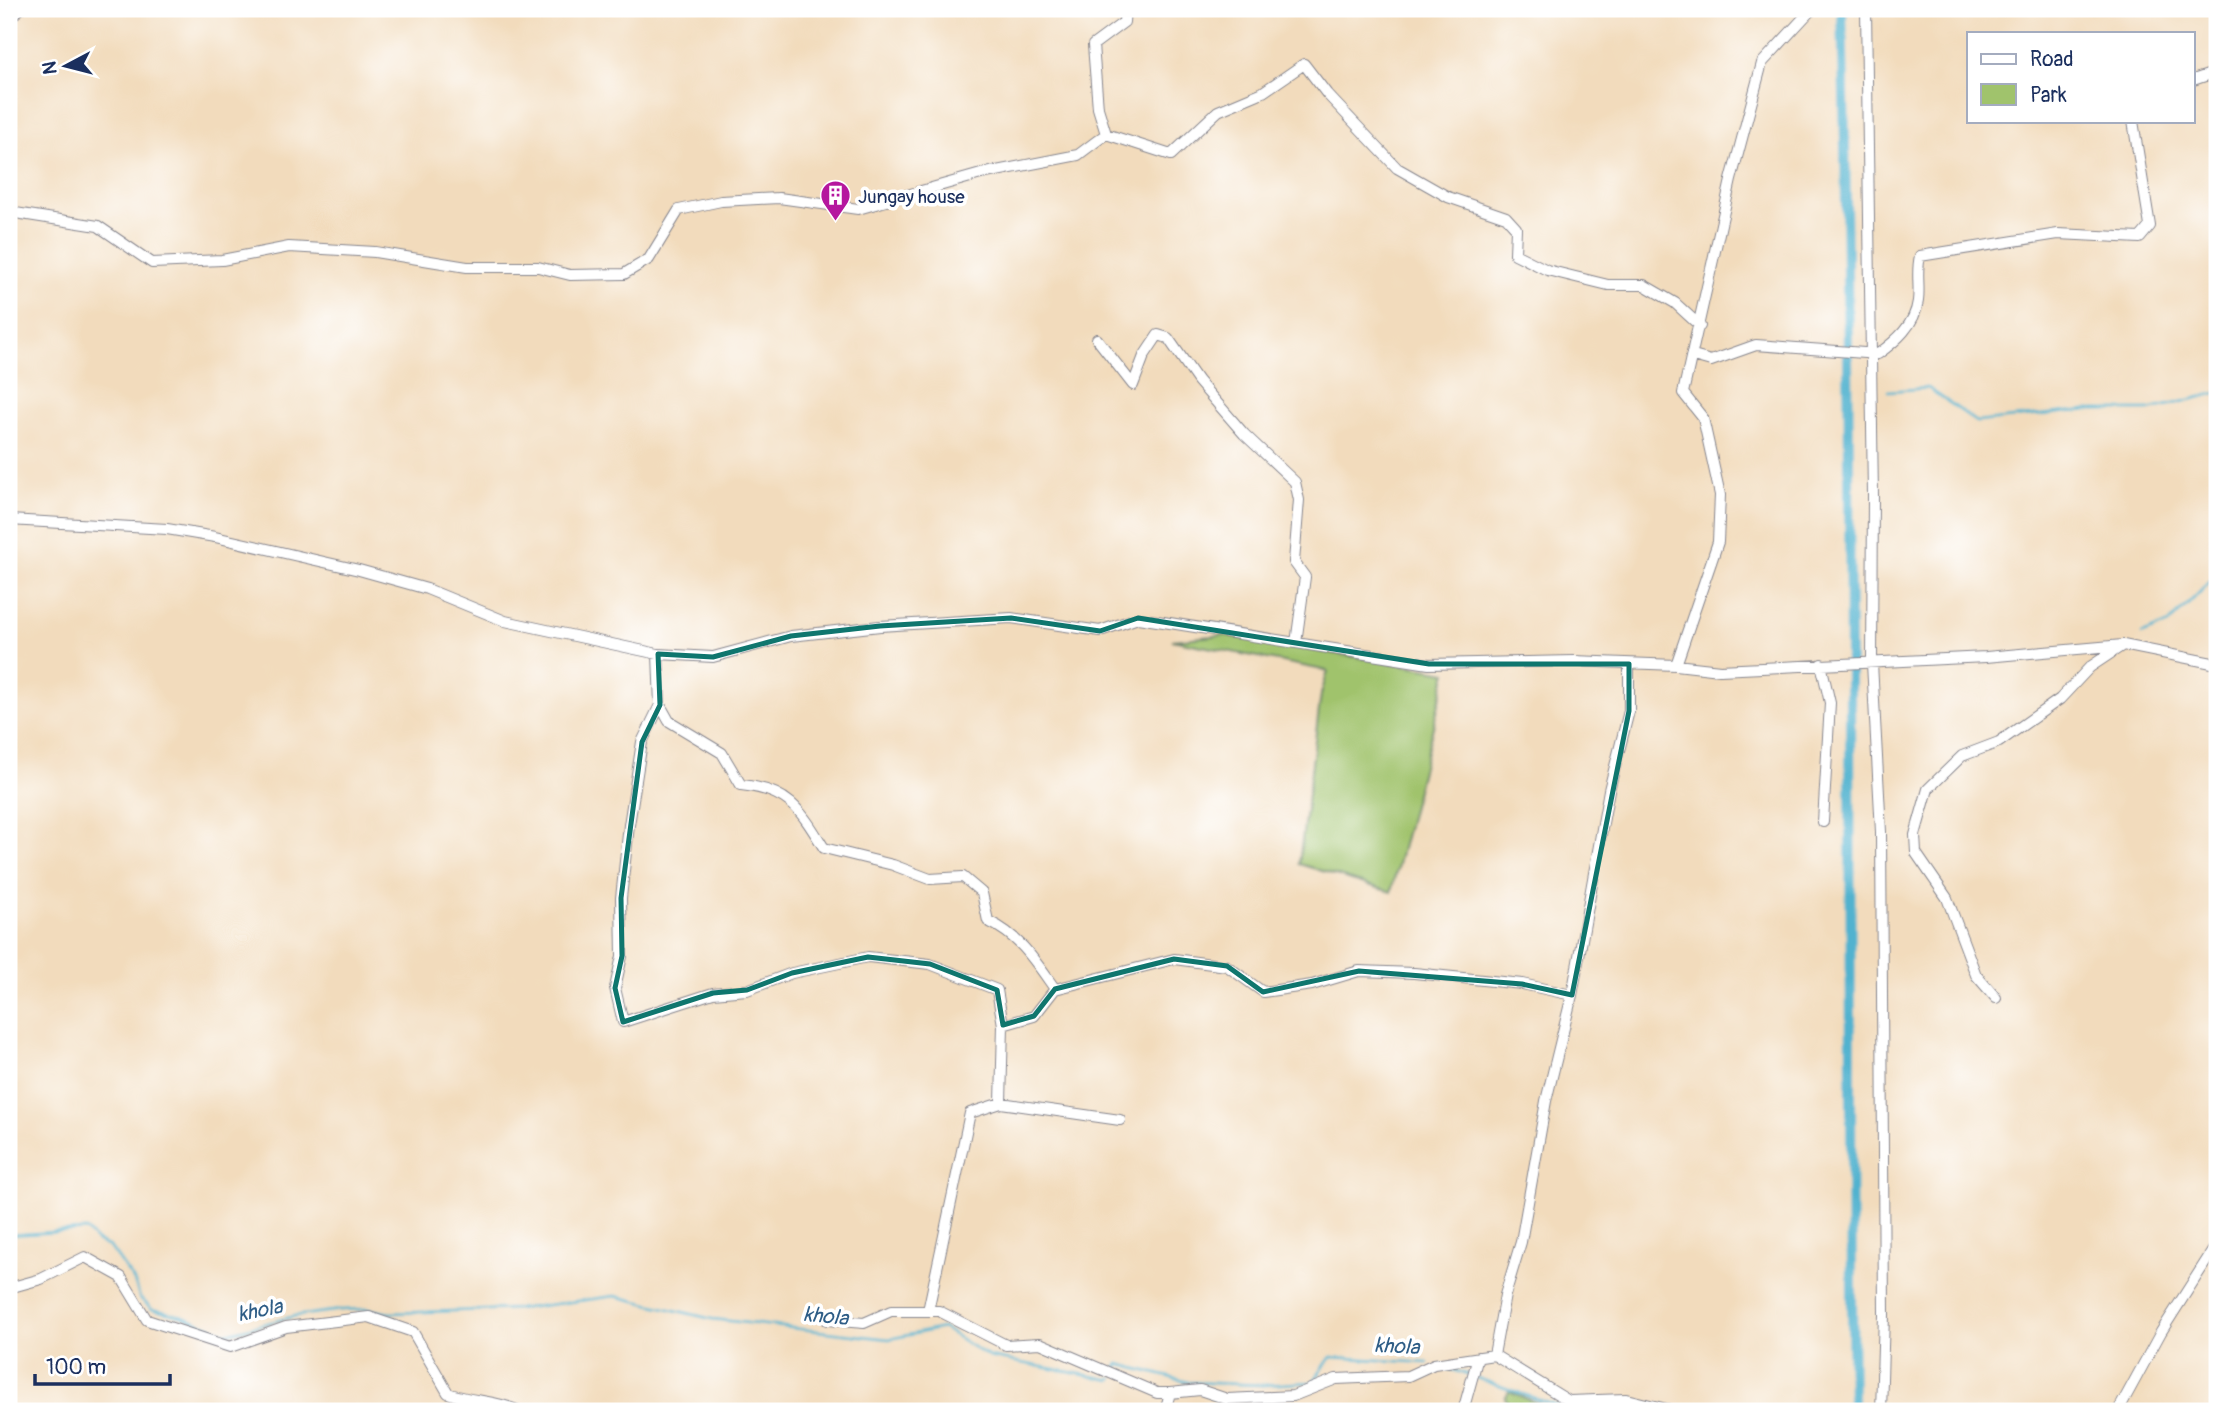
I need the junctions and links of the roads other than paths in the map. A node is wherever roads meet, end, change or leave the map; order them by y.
1 (20, 9) edge
2 (1125, 9) edge
3 (1812, 9) edge
4 (1866, 9) edge
5 (9, 18) edge
6 (2217, 72) edge
7 (2194, 80) edge
8 (2133, 122) edge
9 (1106, 134) junction
10 (9, 212) edge
11 (1700, 326) junction
12 (1097, 339) dead end
13 (1870, 351) junction
14 (1693, 356) junction
15 (9, 520) edge
16 (1296, 643) junction
17 (2123, 645) junction
18 (658, 654) junction
19 (1871, 663) junction
20 (1629, 664) junction
21 (1821, 664) junction
22 (2217, 664) edge
23 (1676, 665) junction
24 (660, 705) junction
25 (1823, 822) dead end
26 (1055, 989) junction
27 (1572, 995) junction
28 (1996, 998) dead end
29 (1003, 1025) junction
30 (1001, 1103) junction
31 (1120, 1120) dead end
32 (2217, 1244) edge
33 (9, 1288) edge
34 (928, 1311) junction
35 (827, 1320) dead end
36 (1494, 1355) junction
37 (1478, 1357) junction
38 (1170, 1393) junction
39 (469, 1407) edge
40 (519, 1411) edge
41 (1165, 1411) edge
42 (1463, 1411) edge
43 (1675, 1411) edge
44 (1881, 1411) edge
45 (2118, 1411) edge

1 - 5 street
2 - 9 street
3 - 11 street
4 - 13 street
6 - 7 street
8 - 13 street
9 - 10 street
9 - 11 street
11 - 14 street
12 - 16 street
13 - 14 street
13 - 19 street
14 - 23 street
15 - 18 street
16 - 18 street
16 - 20 street
17 - 19 street
17 - 22 street
17 - 28 street
18 - 24 street
19 - 21 street
19 - 44 street
20 - 23 street
20 - 27 street
21 - 23 street
21 - 25 street
24 - 26 street
24 - 29 street
26 - 27 street
26 - 29 street
27 - 36 street
29 - 30 street
30 - 31 street
30 - 34 street
32 - 45 street
33 - 39 street
34 - 35 street
34 - 38 street
36 - 37 street
36 - 43 street
37 - 38 street
37 - 42 street
38 - 41 street
39 - 40 street

